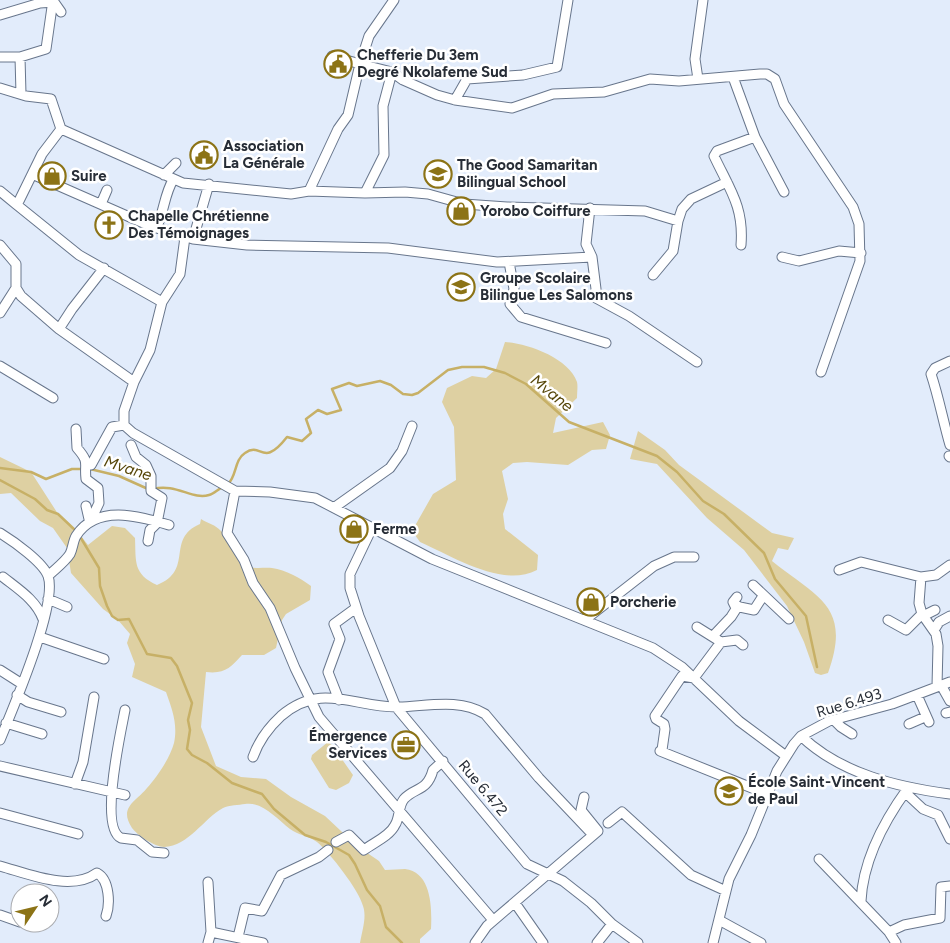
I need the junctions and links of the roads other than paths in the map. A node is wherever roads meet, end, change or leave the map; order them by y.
1 (394, 0) edge
2 (568, 0) edge
3 (703, 0) edge
4 (53, 1) edge
5 (37, 2) edge
6 (61, 12) dead end
7 (0, 15) edge
8 (36, 15) dead end
9 (332, 56) dead end
10 (0, 57) edge
11 (20, 57) junction
12 (360, 64) junction
13 (392, 72) junction
14 (733, 77) junction
15 (698, 79) junction
16 (0, 88) edge
17 (21, 94) junction
18 (455, 100) junction
19 (61, 129) junction
20 (755, 137) junction
21 (176, 163) dead end
22 (34, 175) junction
23 (164, 175) junction
24 (173, 180) junction
25 (727, 182) junction
26 (209, 184) junction
27 (107, 190) dead end
28 (0, 191) edge
29 (309, 191) junction
30 (784, 192) dead end
31 (365, 193) junction
32 (101, 204) junction
33 (17, 205) junction
34 (590, 208) junction
35 (678, 221) junction
36 (150, 226) junction
37 (189, 238) junction
38 (0, 245) edge
39 (741, 245) dead end
40 (860, 253) junction
41 (592, 257) junction
42 (782, 258) dead end
43 (509, 262) junction
44 (104, 268) junction
45 (653, 275) dead end
46 (16, 288) junction
47 (162, 302) junction
48 (0, 313) edge
49 (59, 329) junction
50 (606, 344) dead end
51 (950, 361) edge
52 (697, 362) dead end
53 (0, 366) edge
54 (821, 372) dead end
55 (134, 382) junction
56 (53, 398) dead end
57 (124, 425) junction
58 (412, 426) dead end
59 (76, 429) dead end
60 (131, 445) dead end
61 (950, 445) edge
62 (88, 465) junction
63 (235, 491) junction
64 (86, 506) dead end
65 (335, 507) junction
66 (90, 520) junction
67 (158, 523) junction
68 (169, 525) dead end
69 (372, 528) junction
70 (0, 533) edge
71 (148, 540) dead end
72 (694, 557) dead end
73 (839, 570) dead end
74 (948, 570) edge
75 (48, 576) junction
76 (3, 577) dead end
77 (921, 578) junction
78 (753, 585) dead end
79 (763, 596) junction
80 (48, 599) junction
81 (67, 607) dead end
82 (356, 608) junction
83 (936, 610) dead end
84 (923, 615) junction
85 (950, 616) edge
86 (43, 619) junction
87 (586, 619) junction
88 (789, 619) dead end
89 (888, 620) dead end
90 (697, 627) dead end
91 (934, 630) junction
92 (40, 637) junction
93 (717, 639) junction
94 (744, 645) dead end
95 (104, 659) dead end
96 (0, 670) edge
97 (694, 678) junction
98 (22, 684) junction
99 (943, 684) edge
100 (917, 695) junction
101 (17, 696) junction
102 (94, 697) dead end
103 (339, 700) junction
104 (950, 701) edge
105 (313, 703) junction
106 (396, 707) junction
107 (125, 710) dead end
108 (62, 712) dead end
109 (834, 720) junction
110 (6, 723) junction
111 (908, 724) dead end
112 (42, 734) dead end
113 (852, 734) dead end
114 (801, 736) junction
115 (0, 740) edge
116 (786, 756) junction
117 (253, 757) dead end
118 (442, 761) junction
119 (0, 766) edge
120 (75, 784) junction
121 (908, 788) junction
122 (111, 789) junction
123 (768, 794) junction
124 (950, 794) edge
125 (584, 797) dead end
126 (399, 811) junction
127 (0, 813) edge
128 (619, 822) dead end
129 (608, 823) junction
130 (596, 833) junction
131 (78, 834) dead end
132 (950, 839) edge
133 (336, 842) dead end
134 (328, 850) dead end
135 (164, 853) dead end
136 (818, 858) dead end
137 (0, 866) edge
138 (548, 874) junction
139 (208, 882) dead end
140 (950, 886) edge
141 (726, 891) junction
142 (861, 901) junction
143 (515, 904) junction
144 (106, 916) dead end
145 (945, 918) edge
146 (494, 920) junction
147 (719, 920) junction
148 (612, 924) junction
149 (211, 932) junction
150 (889, 932) junction
151 (238, 937) junction
152 (208, 943) edge
153 (263, 943) edge
154 (475, 943) edge
155 (543, 943) edge
156 (597, 943) edge
157 (638, 943) edge
158 (713, 943) edge
159 (761, 943) edge
160 (896, 943) edge

1 - 12 street
2 - 18 street
3 - 15 street
4 - 5 street
4 - 6 street
4 - 11 street
5 - 7 street
5 - 8 street
9 - 12 street
10 - 11 street
11 - 17 street
12 - 13 street
12 - 29 street
13 - 18 street
13 - 31 street
14 - 15 street
14 - 20 street
14 - 40 street
15 - 18 street
16 - 17 street
17 - 19 street
19 - 22 street
19 - 23 street
20 - 25 street
20 - 30 street
21 - 23 street
22 - 32 street
22 - 33 street
23 - 24 street
24 - 26 street
24 - 36 street
25 - 35 street
25 - 39 street
26 - 29 street
26 - 37 street
27 - 32 street
28 - 33 street
29 - 31 street
31 - 34 street
32 - 36 street
33 - 44 street
34 - 35 street
34 - 41 street
35 - 45 street
36 - 37 street
37 - 43 street
37 - 47 street
38 - 46 street
40 - 42 street
40 - 54 street
41 - 43 street
41 - 52 street
43 - 50 street
44 - 47 street
44 - 49 street
46 - 48 street
46 - 49 street
47 - 55 street
49 - 55 street
51 - 61 street
53 - 56 street
55 - 57 street
57 - 62 street
57 - 63 street
58 - 65 street
59 - 62 street
60 - 67 street
62 - 66 street
63 - 65 street
63 - 105 street
64 - 66 street
65 - 69 street
66 - 67 street
66 - 75 street
67 - 68 street
67 - 71 street
69 - 82 street, Rue 6.472
69 - 87 street
70 - 75 street
72 - 87 street
73 - 77 street
74 - 77 street
75 - 80 street
76 - 86 street
77 - 84 street
78 - 79 street
79 - 88 street
79 - 93 street
80 - 81 street
80 - 86 street
82 - 103 street
82 - 106 street, Rue 6.472
83 - 84 street
84 - 89 street
84 - 91 street
85 - 91 street
86 - 92 street
87 - 97 street
90 - 93 street
91 - 99 street
92 - 95 street
92 - 98 street
93 - 94 street
93 - 97 street
96 - 98 street
97 - 116 street
97 - 123 street
98 - 101 street
99 - 100 street, Rue 6.493
99 - 104 street
100 - 109 street, Rue 6.493
100 - 111 street
101 - 108 street
101 - 110 street
102 - 120 street
103 - 105 street
103 - 106 street
105 - 117 street
105 - 126 street
106 - 118 street, Rue 6.472
106 - 130 street
107 - 122 street
109 - 113 street
109 - 114 street, Rue 6.493
110 - 112 street
110 - 115 street
114 - 116 street, Rue 6.493
114 - 121 street
116 - 123 street, Rue 6.493
118 - 126 street
118 - 138 street, Rue 6.472
119 - 120 street
120 - 122 street
121 - 124 street
121 - 132 street
121 - 142 street
122 - 135 street
123 - 141 street, Rue 6.493
125 - 130 street
126 - 133 street
126 - 146 street
127 - 131 street
128 - 129 street
129 - 130 street
129 - 141 street
130 - 138 street
134 - 151 street
136 - 142 street
137 - 144 street
138 - 143 street
138 - 148 street, Rue 6.472
139 - 149 street
140 - 145 street
141 - 147 street, Rue 6.493
142 - 150 street
143 - 146 street
143 - 155 street
145 - 150 street
146 - 154 street
147 - 158 street, Rue 6.493
147 - 159 street
148 - 156 street
148 - 157 street, Rue 6.472
149 - 151 street
149 - 152 street
150 - 160 street
151 - 153 street

